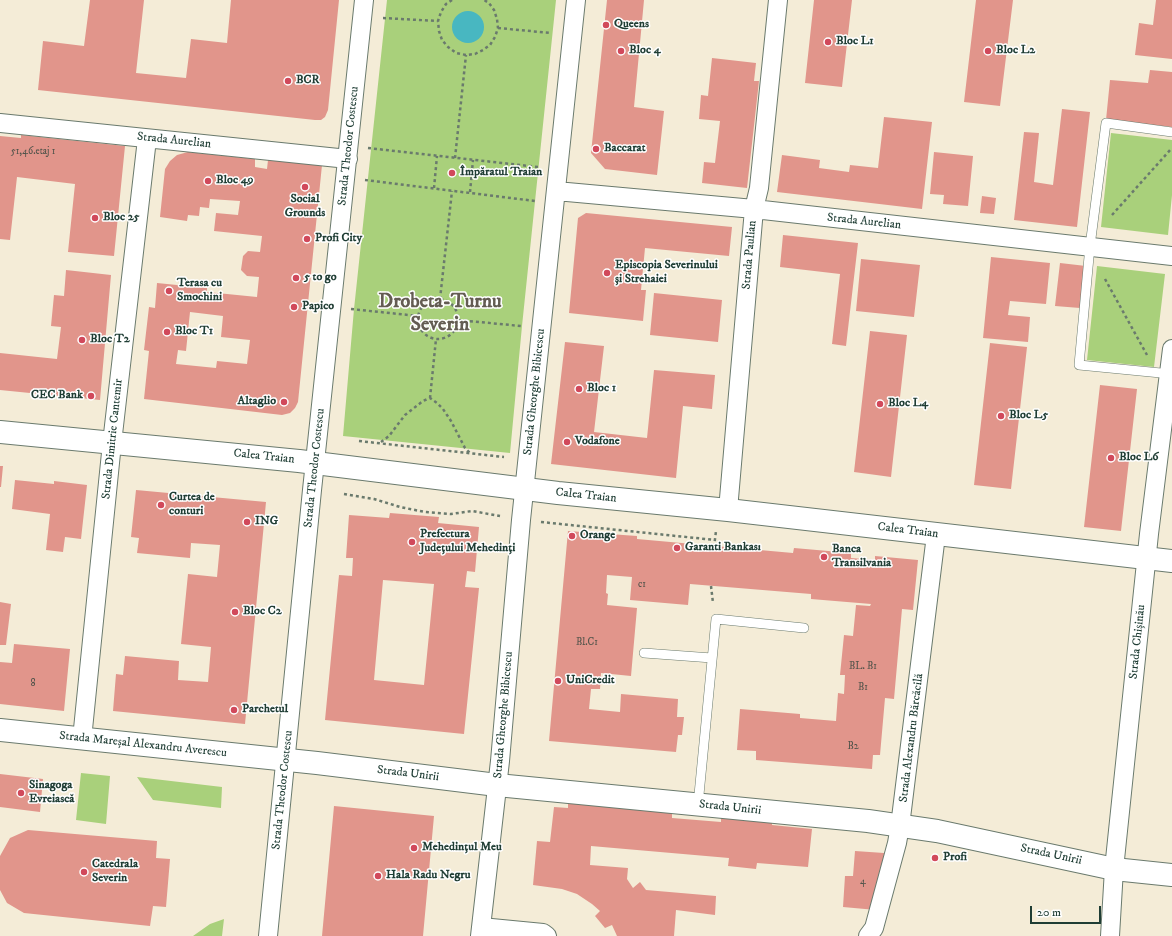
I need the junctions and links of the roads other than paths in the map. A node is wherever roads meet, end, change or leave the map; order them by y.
1 (576, 0) edge
2 (778, 0) edge
3 (363, 8) edge
4 (0, 123) edge
5 (1172, 132) edge
6 (147, 139) junction
7 (348, 153) junction
8 (555, 197) junction
9 (754, 210) junction
10 (1090, 246) junction
11 (1172, 256) edge
12 (1172, 349) edge
13 (1167, 374) edge
14 (0, 432) edge
15 (112, 443) junction
16 (315, 463) junction
17 (525, 489) junction
18 (728, 510) junction
19 (936, 535) junction
20 (1147, 559) junction
21 (1172, 561) edge
22 (804, 628) dead end
23 (644, 654) dead end
24 (712, 658) junction
25 (0, 730) edge
26 (82, 739) junction
27 (286, 760) junction
28 (497, 785) junction
29 (698, 805) junction
30 (900, 826) junction
31 (1114, 868) junction
32 (1172, 875) edge
33 (481, 931) edge
34 (268, 936) edge
35 (546, 936) edge
36 (868, 936) edge
37 (1110, 936) edge

1 - 8 street, Strada Gheorghe Bibicescu
2 - 9 street, Strada Paulian
3 - 7 street, Strada Theodor Costescu
4 - 6 street, Strada Aurelian
5 - 10 lane
6 - 7 street, Strada Aurelian
6 - 15 street, Strada Dimitrie Cantemir
7 - 16 street, Strada Theodor Costescu
8 - 9 street, Strada Aurelian
8 - 17 street, Strada Gheorghe Bibicescu
9 - 10 street, Strada Aurelian
9 - 18 street, Strada Paulian
10 - 11 street, Strada Aurelian
10 - 13 lane
12 - 13 street, Strada Chișinău
13 - 20 street, Strada Chișinău
14 - 15 street, Calea Traian
15 - 16 street, Calea Traian
15 - 26 street, Strada Dimitrie Cantemir
16 - 17 street, Calea Traian
16 - 27 street, Strada Theodor Costescu
17 - 18 street, Calea Traian
17 - 28 street, Strada Gheorghe Bibicescu
18 - 19 street, Calea Traian
19 - 20 street, Calea Traian
19 - 30 street, Strada Alexandru Bărcăcilă
20 - 21 street, Calea Traian
20 - 31 street, Strada Chișinău
22 - 24 lane
23 - 24 lane
24 - 29 lane
25 - 26 street, Strada Mareșal Alexandru Averescu
26 - 27 street, Strada Mareșal Alexandru Averescu
27 - 28 street, Strada Unirii
27 - 34 street, Strada Theodor Costescu
28 - 29 street, Strada Unirii
28 - 33 street, Strada Gheorghe Bibicescu
29 - 30 street, Strada Unirii
30 - 31 street, Strada Unirii
30 - 36 street, Strada Alexandru Bărcăcilă
31 - 32 street, Strada Unirii
31 - 37 street, Strada Chișinău
33 - 35 street

